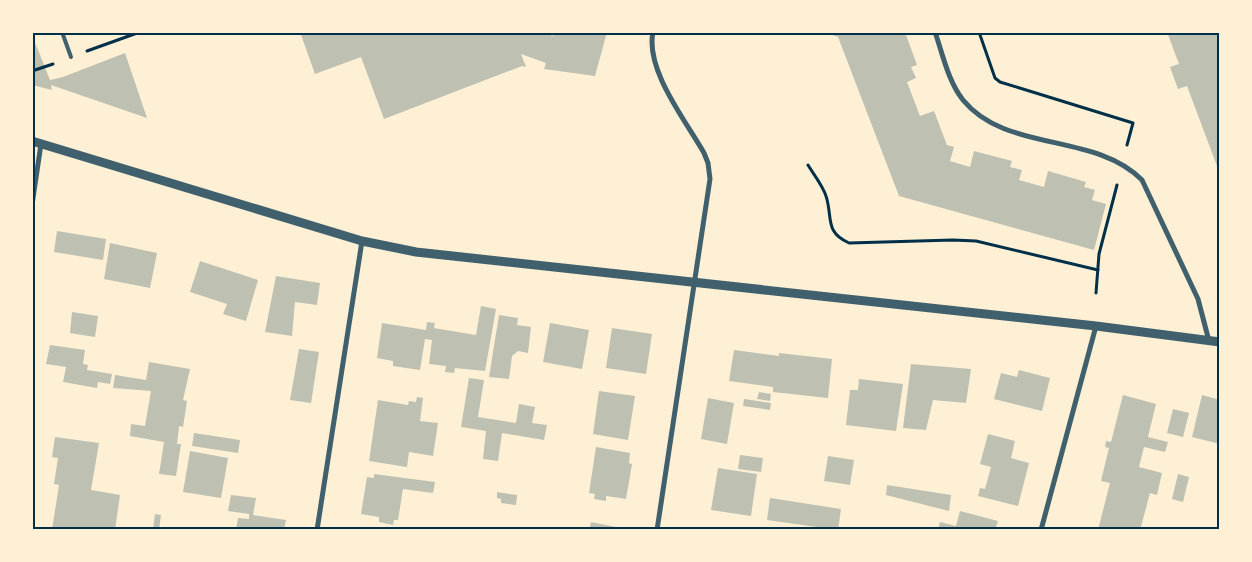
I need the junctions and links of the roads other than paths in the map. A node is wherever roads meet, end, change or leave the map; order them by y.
1 (62, 32) edge
2 (653, 32) edge
3 (935, 32) edge
4 (71, 57) dead end
5 (37, 142) edge
6 (32, 205) edge
7 (362, 241) junction
8 (694, 282) junction
9 (1096, 326) junction
10 (1209, 341) junction
11 (1220, 342) edge
12 (317, 530) edge
13 (657, 530) edge
14 (1041, 530) edge

1 - 4 lane
2 - 8 street
3 - 10 street
5 - 6 street
5 - 7 street
7 - 8 street
7 - 12 street
8 - 9 street
8 - 13 street
9 - 10 street
9 - 14 street
10 - 11 street

